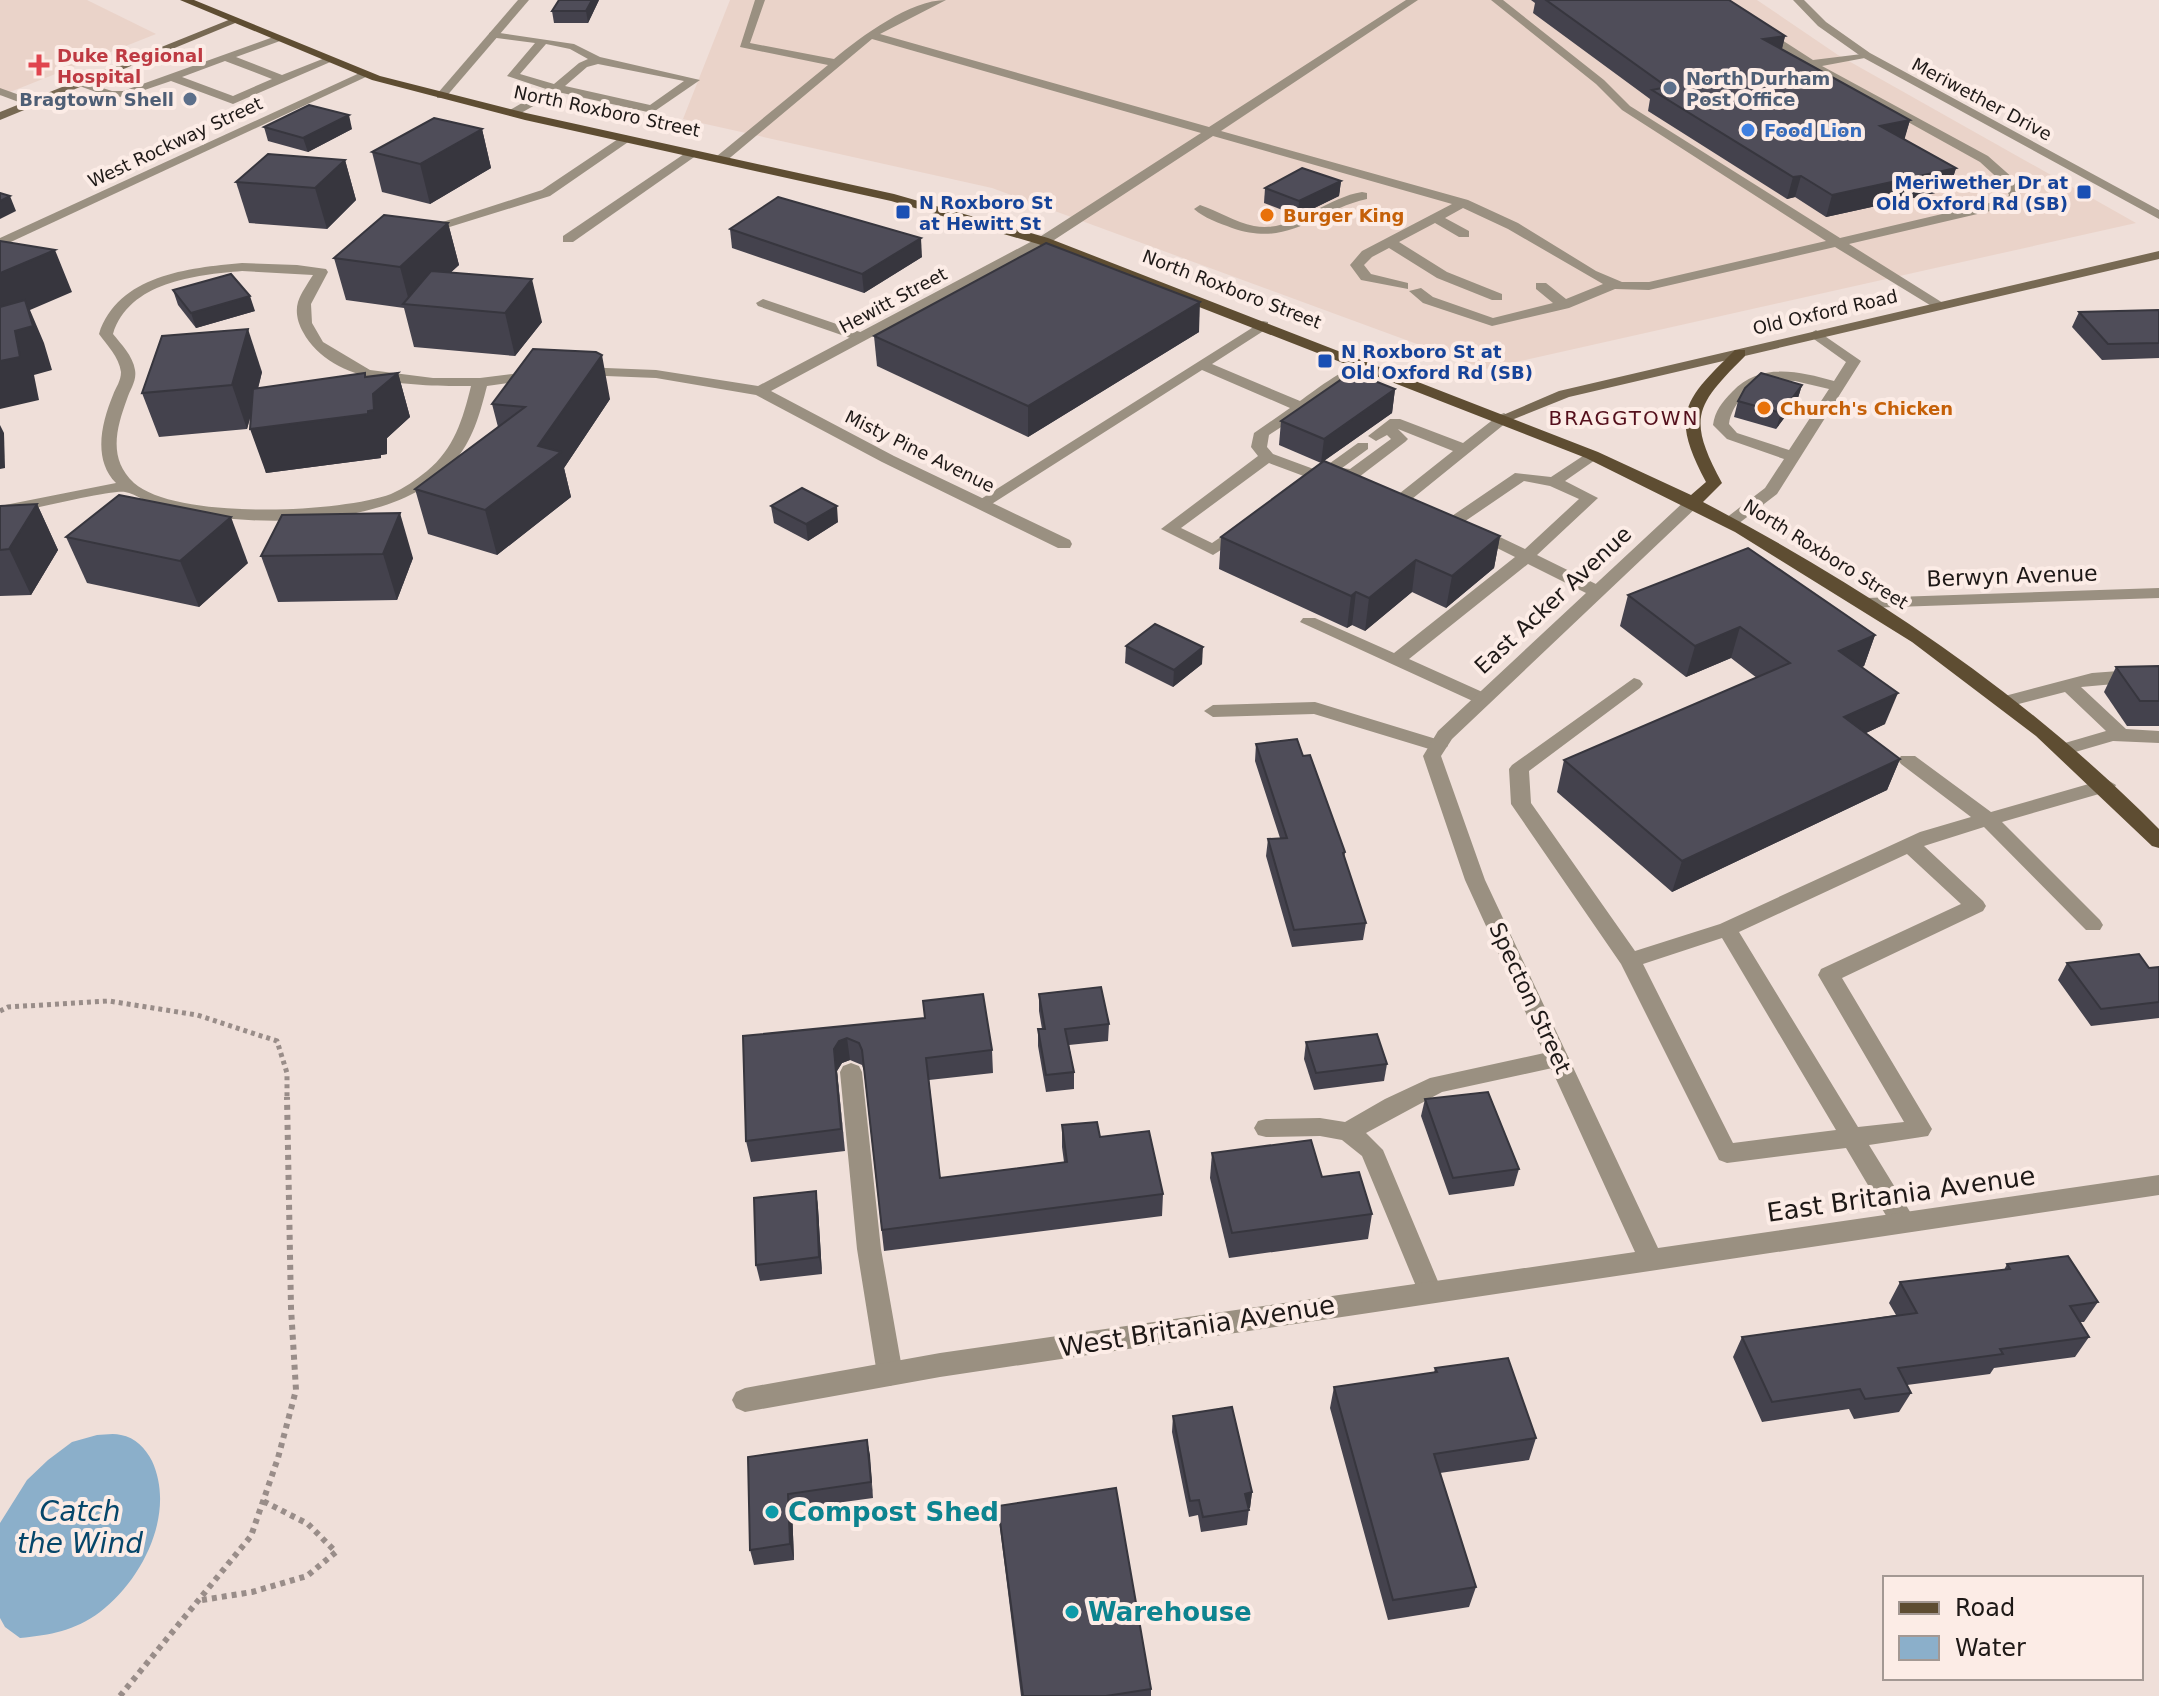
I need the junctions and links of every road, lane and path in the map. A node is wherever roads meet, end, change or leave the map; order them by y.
1 (185, 0) edge
2 (524, 0) edge
3 (760, 0) edge
4 (941, 0) edge
5 (1413, 0) edge
6 (1496, 0) edge
7 (1713, 0) edge
8 (1798, 0) edge
9 (235, 21) junction
10 (493, 35) junction
11 (870, 35) junction
12 (276, 39) junction
13 (543, 40) junction
14 (1866, 55) junction
15 (225, 57) junction
16 (329, 60) junction
17 (597, 60) junction
18 (837, 63) junction
19 (1811, 64) junction
20 (201, 65) junction
21 (216, 71) dead end
22 (364, 74) junction
23 (169, 76) junction
24 (235, 80) dead end
25 (284, 80) junction
26 (80, 84) junction
27 (556, 88) junction
28 (259, 90) junction
29 (0, 91) edge
30 (441, 96) junction
31 (32, 103) junction
32 (514, 113) junction
33 (0, 116) edge
34 (1210, 132) junction
35 (628, 138) junction
36 (694, 153) junction
37 (721, 159) junction
38 (1362, 196) dead end
39 (1463, 203) junction
40 (1200, 209) dead end
41 (2159, 215) edge
42 (1435, 218) junction
43 (1464, 234) dead end
44 (406, 236) edge
45 (568, 239) dead end
46 (1043, 241) junction
47 (1389, 242) junction
48 (0, 243) edge
49 (1838, 244) junction
50 (2159, 255) edge
51 (1614, 284) junction
52 (1541, 286) dead end
53 (1497, 297) dead end
54 (763, 303) dead end
55 (1564, 305) junction
56 (1938, 306) junction
57 (1263, 325) junction
58 (1816, 334) junction
59 (861, 337) junction
60 (1740, 353) junction
61 (1201, 364) junction
62 (1369, 366) junction
63 (480, 382) junction
64 (1837, 387) junction
65 (760, 391) junction
66 (1301, 407) junction
67 (1504, 418) junction
68 (1376, 436) junction
69 (1463, 449) junction
70 (1592, 455) junction
71 (1267, 457) junction
72 (1793, 457) junction
73 (1323, 474) junction
74 (1554, 482) junction
75 (127, 486) junction
76 (1360, 488) edge
77 (1295, 493) edge
78 (1401, 500) edge
79 (1694, 501) junction
80 (981, 504) junction
81 (0, 511) edge
82 (1260, 518) edge
83 (1732, 521) junction
84 (1064, 544) dead end
85 (1526, 557) junction
86 (1596, 591) junction
87 (2159, 593) edge
88 (1866, 603) junction
89 (1309, 622) dead end
90 (1396, 660) junction
91 (2159, 674) edge
92 (1634, 684) dead end
93 (2067, 684) junction
94 (1483, 699) junction
95 (2007, 701) junction
96 (1213, 711) dead end
97 (2121, 735) junction
98 (2159, 737) edge
99 (1442, 740) junction
100 (2065, 749) junction
101 (1908, 760) dead end
102 (2106, 785) junction
103 (1987, 819) junction
104 (2159, 841) edge
105 (1910, 845) junction
106 (2093, 925) dead end
107 (1727, 929) junction
108 (1630, 960) junction
109 (0, 1011) edge
110 (1558, 1059) junction
111 (851, 1072) dead end
112 (1266, 1128) dead end
113 (1348, 1132) junction
114 (1853, 1136) junction
115 (2159, 1185) edge
116 (1903, 1222) junction
117 (1650, 1258) junction
118 (1430, 1291) junction
119 (890, 1374) junction
120 (745, 1400) dead end
121 (263, 1501) junction
122 (200, 1600) junction
123 (120, 1696) edge

1 - 9 main road, North Roxboro Street
2 - 10 street
3 - 18 street
4 - 11 street
5 - 34 street, Hewitt Street
6 - 49 street
7 - 19 street
8 - 14 street, Meriwether Drive
9 - 12 main road, North Roxboro Street
9 - 26 street
10 - 13 street
10 - 30 street
11 - 18 street
11 - 34 street
12 - 15 street
12 - 16 main road, North Roxboro Street
13 - 17 street
13 - 27 street
14 - 19 street
14 - 41 street, Meriwether Drive
15 - 20 street
15 - 25 street
16 - 22 main road, North Roxboro Street
16 - 25 street
17 - 27 street
17 - 27 street
18 - 37 street
19 - 49 street
20 - 21 street
20 - 23 street
22 - 30 main road, North Roxboro Street
22 - 48 street, West Rockway Street
23 - 26 street
23 - 28 street
24 - 28 street
25 - 28 street
26 - 31 street
27 - 32 street
29 - 31 street
30 - 32 main road, North Roxboro Street
31 - 33 street
32 - 35 main road, North Roxboro Street
34 - 39 street
34 - 46 street, Hewitt Street
35 - 36 main road, North Roxboro Street
35 - 44 street
36 - 37 main road, North Roxboro Street
36 - 45 street
37 - 46 main road, North Roxboro Street
38 - 40 street
39 - 42 street
39 - 51 street
42 - 43 street
42 - 47 street
46 - 57 main road, North Roxboro Street
46 - 59 street, Hewitt Street
47 - 53 street
47 - 55 street
49 - 51 street
49 - 56 street
50 - 56 street, Old Oxford Road
51 - 55 street
52 - 55 street
54 - 59 street
56 - 58 street, Old Oxford Road
57 - 61 street
57 - 62 main road, North Roxboro Street
58 - 60 street, Old Oxford Road
58 - 64 street
59 - 65 street, Hewitt Street
60 - 67 street, Old Oxford Road
60 - 79 main road
61 - 66 street
61 - 80 street
62 - 66 street
62 - 67 main road, North Roxboro Street
63 - 65 street, Misty Pine Avenue
63 - 75 street
63 - 75 street, Misty Pine Avenue
64 - 72 street
64 - 72 street
65 - 80 street, Misty Pine Avenue
66 - 71 street
67 - 69 street
67 - 70 main road, North Roxboro Street
68 - 69 street
68 - 73 street
68 - 73 street
69 - 78 street
70 - 74 street
70 - 79 main road, North Roxboro Street
71 - 73 street
71 - 82 street
72 - 83 street
73 - 76 street
73 - 77 street
74 - 85 street
74 - 85 street
75 - 81 street
79 - 83 main road, North Roxboro Street
79 - 86 street, East Acker Avenue
80 - 84 street, Misty Pine Avenue
83 - 88 main road, North Roxboro Street
85 - 86 street
85 - 90 street
86 - 94 street, East Acker Avenue
87 - 88 street, Berwyn Avenue
88 - 95 main road, North Roxboro Street
89 - 90 street
90 - 94 street
91 - 93 street
92 - 108 street
93 - 95 street
93 - 97 street
94 - 99 street, East Acker Avenue
95 - 100 main road, North Roxboro Street
96 - 99 street
97 - 98 street
97 - 100 street
99 - 110 street, Specton Street
100 - 102 main road, North Roxboro Street
101 - 103 street
102 - 103 street
102 - 104 main road, North Roxboro Street
103 - 105 street
103 - 106 street
105 - 107 street
105 - 114 street
107 - 108 street
107 - 114 street
108 - 114 street
109 - 121 path
110 - 113 street
110 - 117 street, Specton Street
111 - 119 street
112 - 113 street
113 - 118 street
114 - 116 street
115 - 116 street, East Britania Avenue
116 - 117 street, East Britania Avenue
117 - 118 street, West Britania Avenue
118 - 119 street, West Britania Avenue
119 - 120 street, West Britania Avenue
121 - 122 path
121 - 122 path
122 - 123 path

